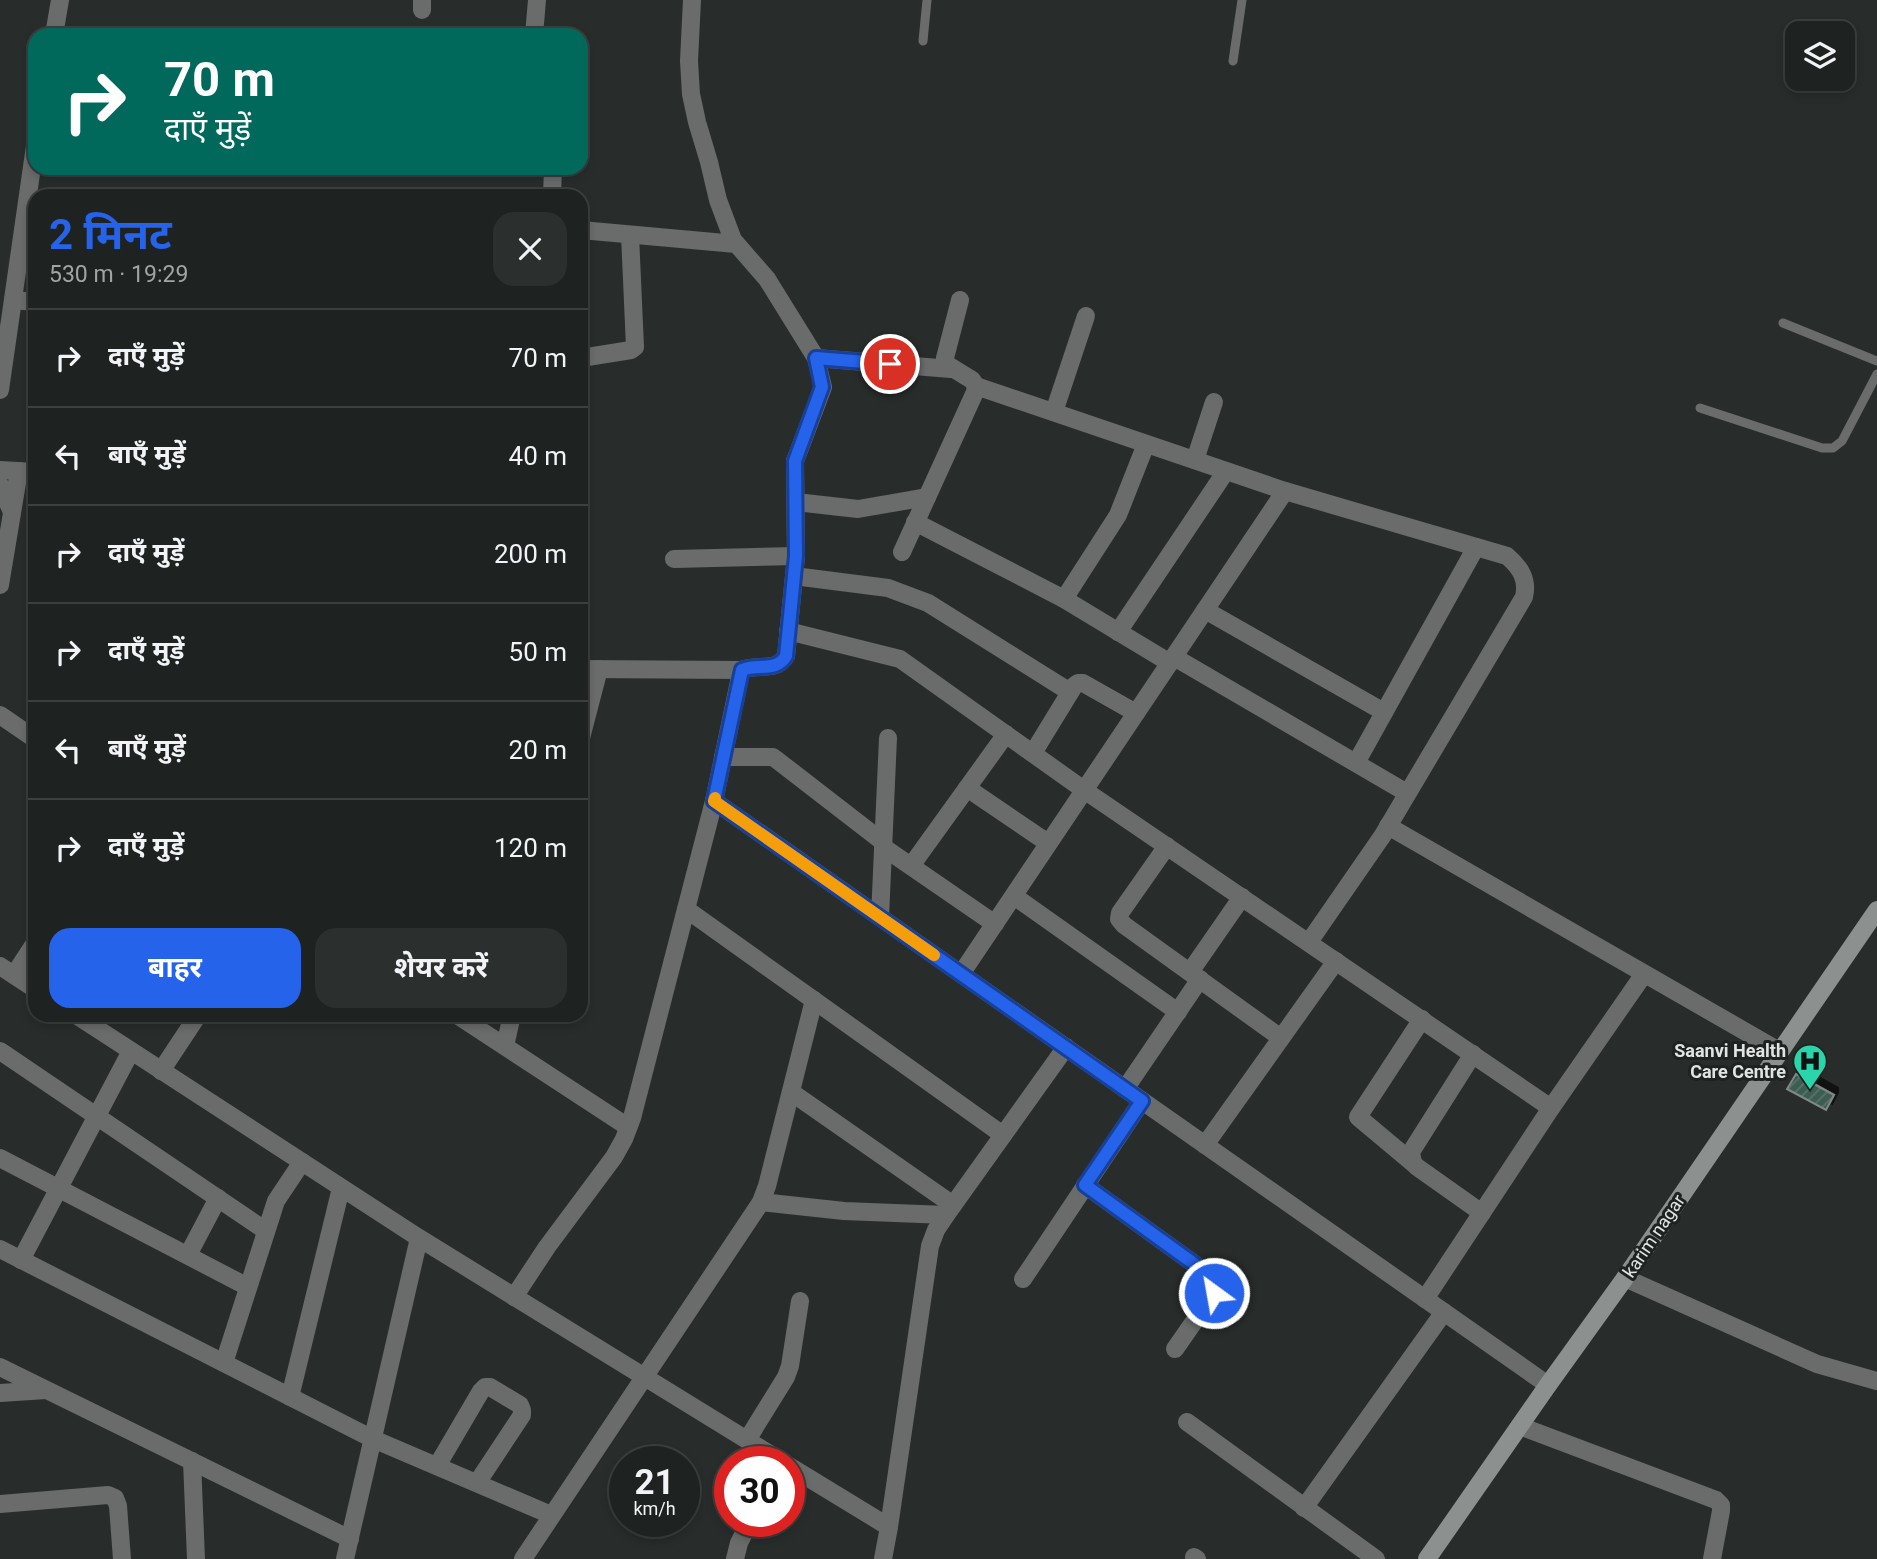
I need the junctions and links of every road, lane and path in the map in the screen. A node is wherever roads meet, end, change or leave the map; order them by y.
1 (61, 0) edge
2 (537, 0) edge
3 (692, 0) edge
4 (927, 0) edge
5 (1242, 0) edge
6 (55, 28) edge
7 (535, 28) edge
8 (923, 41) dead end
9 (1233, 61) dead end
10 (28, 195) edge
11 (588, 231) edge
12 (630, 234) junction
13 (736, 244) junction
14 (13, 300) junction
15 (960, 300) dead end
16 (28, 301) edge
17 (1086, 316) dead end
18 (1783, 323) dead end
19 (588, 357) edge
20 (816, 358) junction
21 (1877, 361) edge
22 (951, 369) junction
23 (1877, 374) edge
24 (976, 386) junction
25 (0, 390) edge
26 (1214, 402) dead end
27 (1700, 408) dead end
28 (1054, 412) junction
29 (1146, 444) junction
30 (1195, 460) junction
31 (0, 470) edge
32 (1226, 471) junction
33 (27, 472) edge
34 (0, 485) edge
35 (1285, 491) junction
36 (927, 498) junction
37 (796, 502) junction
38 (12, 512) junction
39 (915, 522) junction
40 (1476, 547) junction
41 (902, 552) dead end
42 (796, 556) junction
43 (674, 559) dead end
44 (794, 576) junction
45 (0, 585) edge
46 (1064, 599) junction
47 (1206, 610) junction
48 (788, 631) junction
49 (1118, 632) junction
50 (1172, 660) junction
51 (588, 669) edge
52 (600, 669) junction
53 (742, 670) junction
54 (1070, 692) junction
55 (1384, 712) junction
56 (588, 713) edge
57 (1136, 713) junction
58 (0, 715) edge
59 (28, 734) edge
60 (1006, 734) junction
61 (888, 738) dead end
62 (1032, 753) junction
63 (723, 757) junction
64 (1356, 763) junction
65 (967, 788) junction
66 (1084, 790) junction
67 (1407, 793) junction
68 (714, 801) junction
69 (1388, 826) junction
70 (1048, 843) junction
71 (883, 844) junction
72 (1167, 846) junction
73 (911, 866) junction
74 (1014, 896) junction
75 (1242, 897) junction
76 (686, 909) junction
77 (1877, 910) edge
78 (880, 917) junction
79 (995, 924) junction
80 (1309, 942) junction
81 (28, 950) edge
82 (1336, 961) junction
83 (7, 970) edge
84 (961, 974) junction
85 (1644, 974) junction
86 (1195, 976) junction
87 (28, 984) edge
88 (814, 1000) junction
89 (1178, 1012) junction
90 (1422, 1019) junction
91 (87, 1022) edge
92 (193, 1022) edge
93 (468, 1022) edge
94 (510, 1022) edge
95 (1281, 1038) junction
96 (505, 1046) junction
97 (1066, 1047) junction
98 (0, 1051) edge
99 (131, 1051) junction
100 (1779, 1051) junction
101 (1473, 1054) junction
102 (161, 1071) junction
103 (1125, 1089) junction
104 (791, 1091) junction
105 (1142, 1101) junction
106 (1551, 1108) junction
107 (97, 1116) junction
108 (628, 1127) junction
109 (1003, 1135) junction
110 (1205, 1145) junction
111 (0, 1158) edge
112 (302, 1162) junction
113 (1413, 1163) junction
114 (1085, 1185) junction
115 (341, 1188) junction
116 (59, 1189) junction
117 (218, 1198) junction
118 (761, 1202) junction
119 (950, 1210) junction
120 (1482, 1213) junction
121 (266, 1231) junction
122 (419, 1238) junction
123 (0, 1249) edge
124 (188, 1255) junction
125 (22, 1260) junction
126 (1625, 1278) junction
127 (1023, 1279) dead end
128 (248, 1287) junction
129 (514, 1297) junction
130 (1425, 1299) junction
131 (800, 1301) dead end
132 (1444, 1312) junction
133 (1175, 1349) dead end
134 (224, 1363) junction
135 (0, 1367) edge
136 (643, 1376) junction
137 (1877, 1381) edge
138 (1548, 1385) junction
139 (46, 1390) junction
140 (0, 1394) edge
141 (290, 1397) junction
142 (1186, 1422) dead end
143 (1520, 1426) junction
144 (373, 1439) junction
145 (747, 1440) junction
146 (756, 1446) edge
147 (192, 1461) junction
148 (437, 1466) junction
149 (805, 1476) edge
150 (477, 1483) junction
151 (0, 1504) edge
152 (1304, 1508) junction
153 (551, 1515) junction
154 (889, 1527) junction
155 (742, 1537) edge
156 (350, 1539) junction
157 (1435, 1557) edge
158 (122, 1559) edge
159 (195, 1559) edge
160 (345, 1559) edge
161 (523, 1559) edge
162 (735, 1559) edge
163 (883, 1559) edge
164 (1376, 1559) edge
165 (1712, 1559) edge

1 - 6 street
2 - 7 street
3 - 13 street
4 - 8 lane
5 - 9 lane
10 - 14 street
11 - 12 street
12 - 13 street
12 - 19 street
13 - 20 street
14 - 16 street
14 - 25 street
15 - 22 street
17 - 28 street
18 - 21 lane
20 - 22 street
20 - 37 street
22 - 24 street
23 - 27 lane
24 - 28 street
24 - 36 street
26 - 30 street
28 - 29 street
29 - 30 street
29 - 46 street
30 - 32 street
31 - 33 street
32 - 35 street
32 - 49 street
33 - 38 street
34 - 38 street
35 - 40 street
35 - 47 street
36 - 37 street
36 - 39 street
37 - 42 street
38 - 45 street
39 - 41 street
39 - 46 street
40 - 55 street
40 - 67 street
42 - 43 street
42 - 44 street
44 - 48 street
44 - 54 street
46 - 49 street
47 - 50 street
47 - 55 street
48 - 53 street
48 - 60 street
49 - 50 street
50 - 57 street
50 - 64 street
51 - 52 street
52 - 53 street
52 - 56 street
53 - 63 street
54 - 57 street
54 - 62 street
55 - 64 street
57 - 66 street
58 - 59 street
60 - 62 street
60 - 65 street
61 - 71 street
62 - 66 street
63 - 68 street
63 - 71 street
64 - 67 street
65 - 70 street
65 - 73 street
66 - 70 street
66 - 72 street
67 - 69 street
68 - 76 street
68 - 78 street
69 - 80 street
69 - 85 street
70 - 74 street
71 - 73 street
71 - 78 street
72 - 75 street
72 - 86 street
73 - 79 street
74 - 79 street
74 - 89 street
75 - 80 street
75 - 86 street
76 - 88 street
76 - 108 street
77 - 100 street, karim nagar
78 - 84 street
79 - 84 street
80 - 82 street
81 - 83 street
82 - 90 street
82 - 95 street
83 - 87 street
84 - 97 street
85 - 100 street
85 - 106 street
86 - 89 street
86 - 95 street
88 - 104 street
88 - 109 street
89 - 103 street
90 - 101 street
90 - 113 street
91 - 99 street
92 - 102 street
93 - 96 street
94 - 96 street
95 - 110 street
96 - 108 street
97 - 103 street
97 - 109 street
98 - 107 street
99 - 102 street
99 - 107 street
100 - 126 street, karim nagar
101 - 106 street
101 - 113 street
102 - 112 street
103 - 105 street
104 - 118 street
104 - 119 street
105 - 110 street
105 - 114 street
106 - 120 street
107 - 116 street
107 - 117 street
108 - 129 street
109 - 119 street
110 - 130 street
111 - 116 street
112 - 115 street
112 - 121 street
113 - 120 street
114 - 127 street
114 - 133 street
115 - 122 street
115 - 141 street
116 - 124 street
116 - 125 street
117 - 121 street
117 - 124 street
118 - 119 street
118 - 136 street
119 - 154 street
120 - 130 street
121 - 128 street
122 - 129 street
122 - 144 street
123 - 125 street
124 - 128 street
125 - 134 street
126 - 137 street
126 - 138 street, karim nagar
128 - 134 street
129 - 136 street
130 - 132 street
131 - 145 street
132 - 138 street
132 - 152 street
134 - 141 street
135 - 139 street
136 - 145 street
136 - 153 street
138 - 143 street, karim nagar
139 - 140 street
139 - 147 street
141 - 144 street
142 - 152 street
143 - 157 street, karim nagar
143 - 165 street
144 - 148 street
144 - 156 street
145 - 146 street
147 - 156 street
147 - 159 street
148 - 150 street
148 - 150 street
149 - 154 street
150 - 153 street
151 - 158 street
152 - 164 street
153 - 161 street
154 - 163 street
155 - 162 street
156 - 160 street

